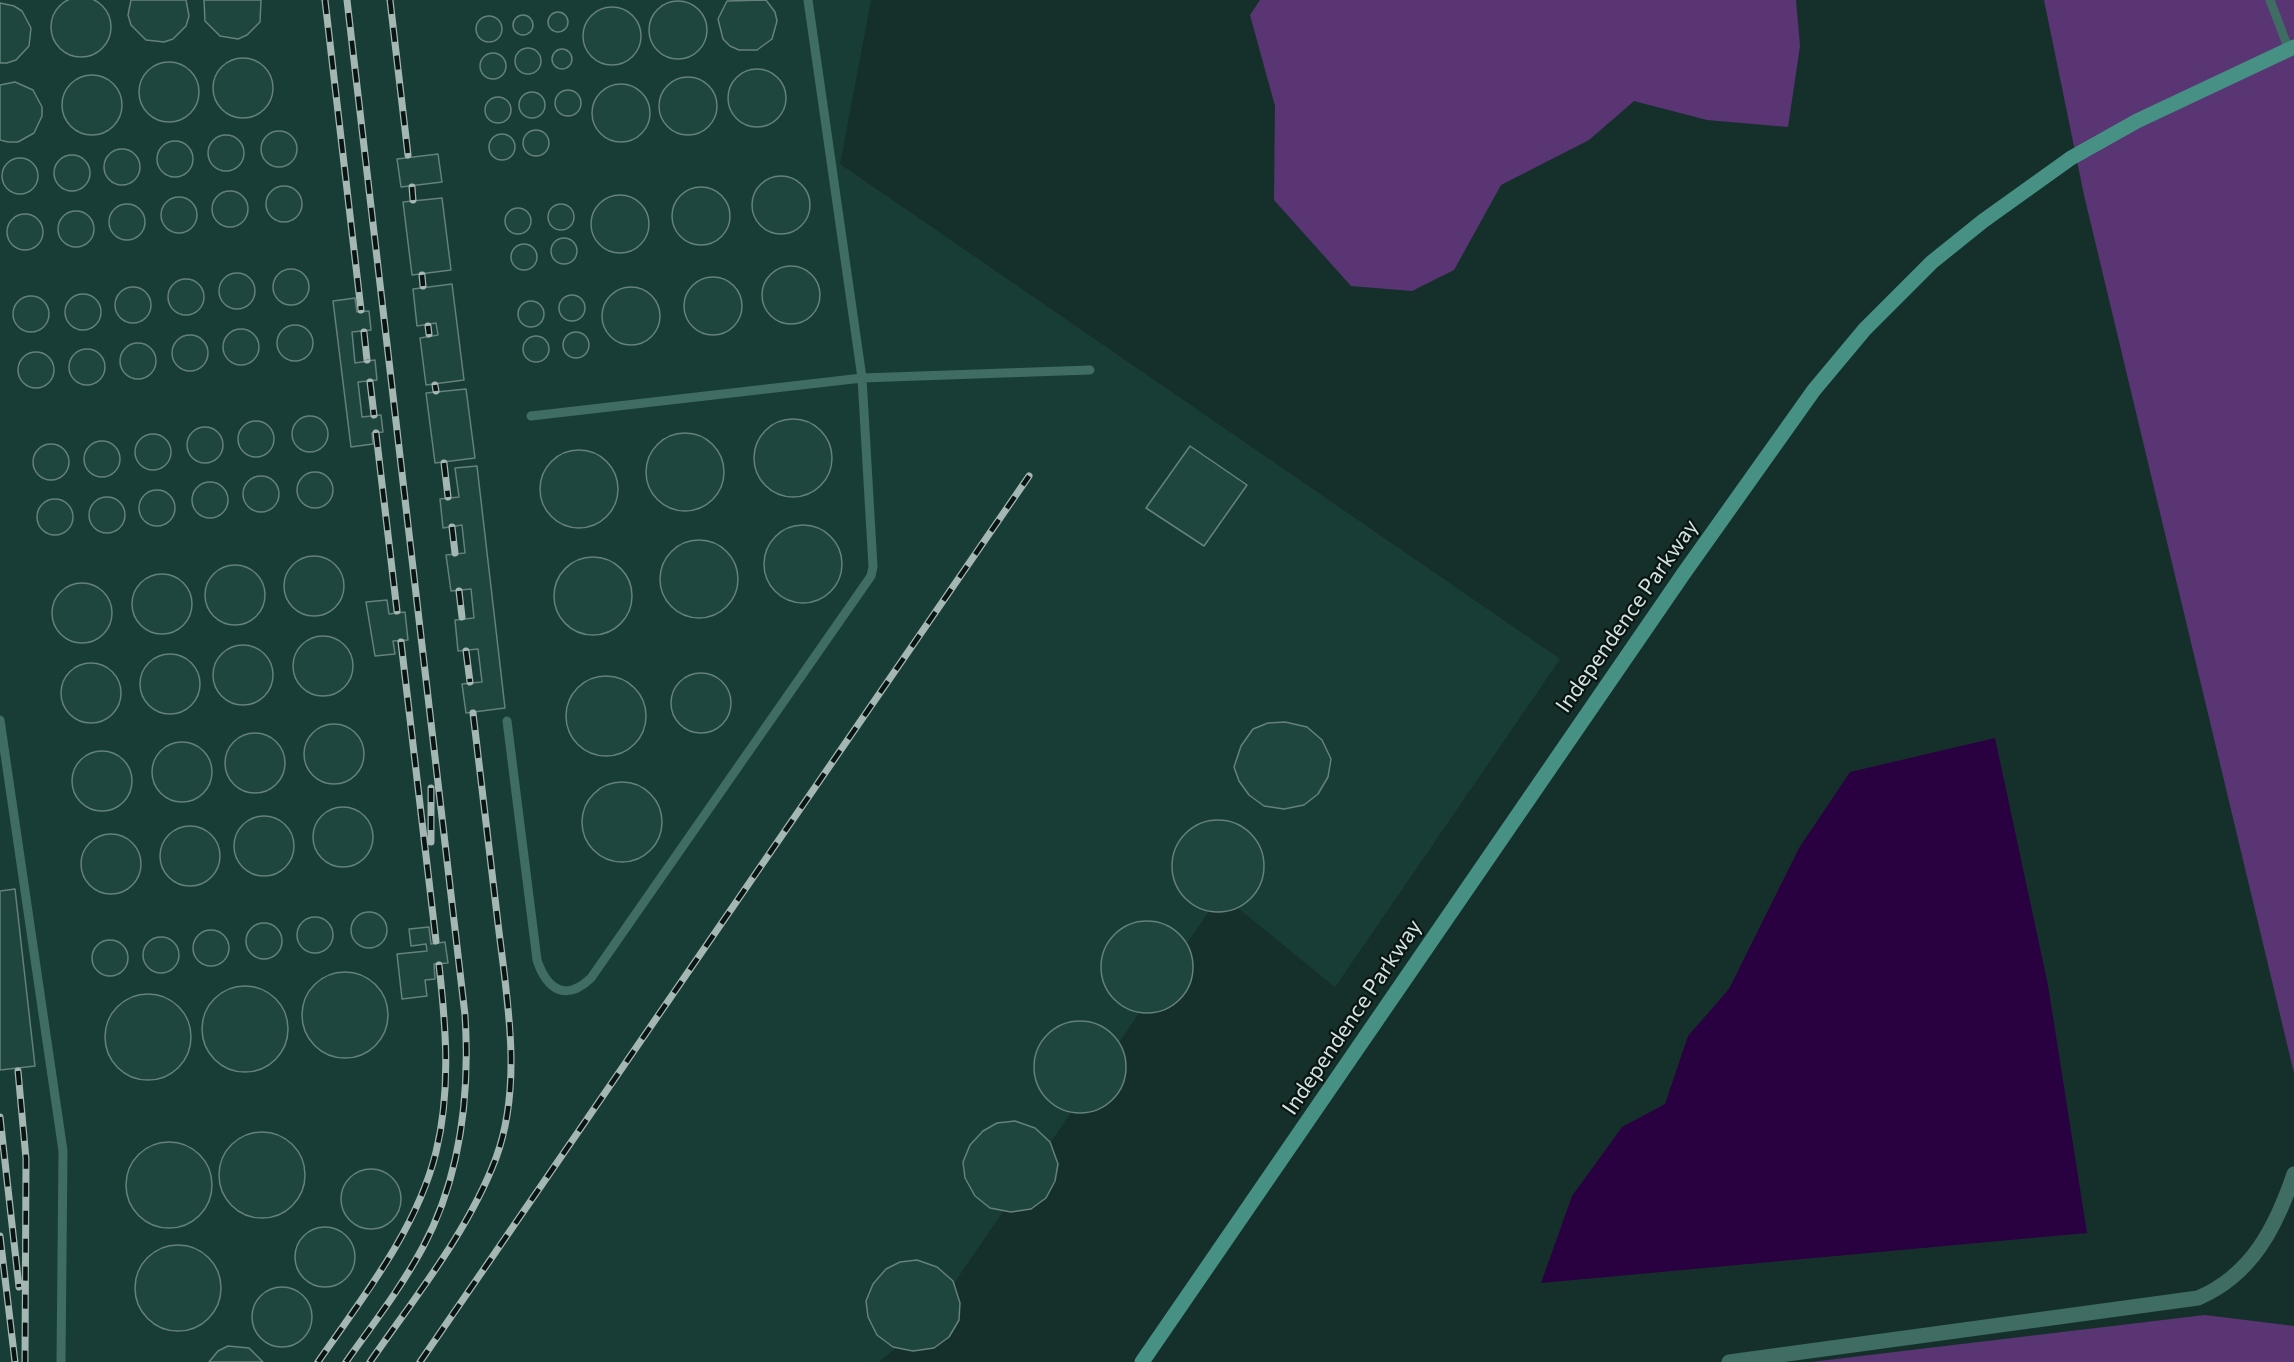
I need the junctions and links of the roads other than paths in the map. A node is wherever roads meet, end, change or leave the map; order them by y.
1 (808, 0) edge
2 (2270, 0) edge
3 (2291, 48) edge
4 (1090, 370) dead end
5 (862, 378) junction
6 (531, 416) dead end
7 (0, 720) edge
8 (507, 721) dead end
9 (2294, 1174) edge
10 (61, 1362) edge
11 (1142, 1362) edge
12 (1729, 1362) edge

1 - 5 lane
2 - 3 lane
3 - 11 main road, Independence Parkway
4 - 5 lane
5 - 6 lane
5 - 8 lane
7 - 10 lane
9 - 12 street

